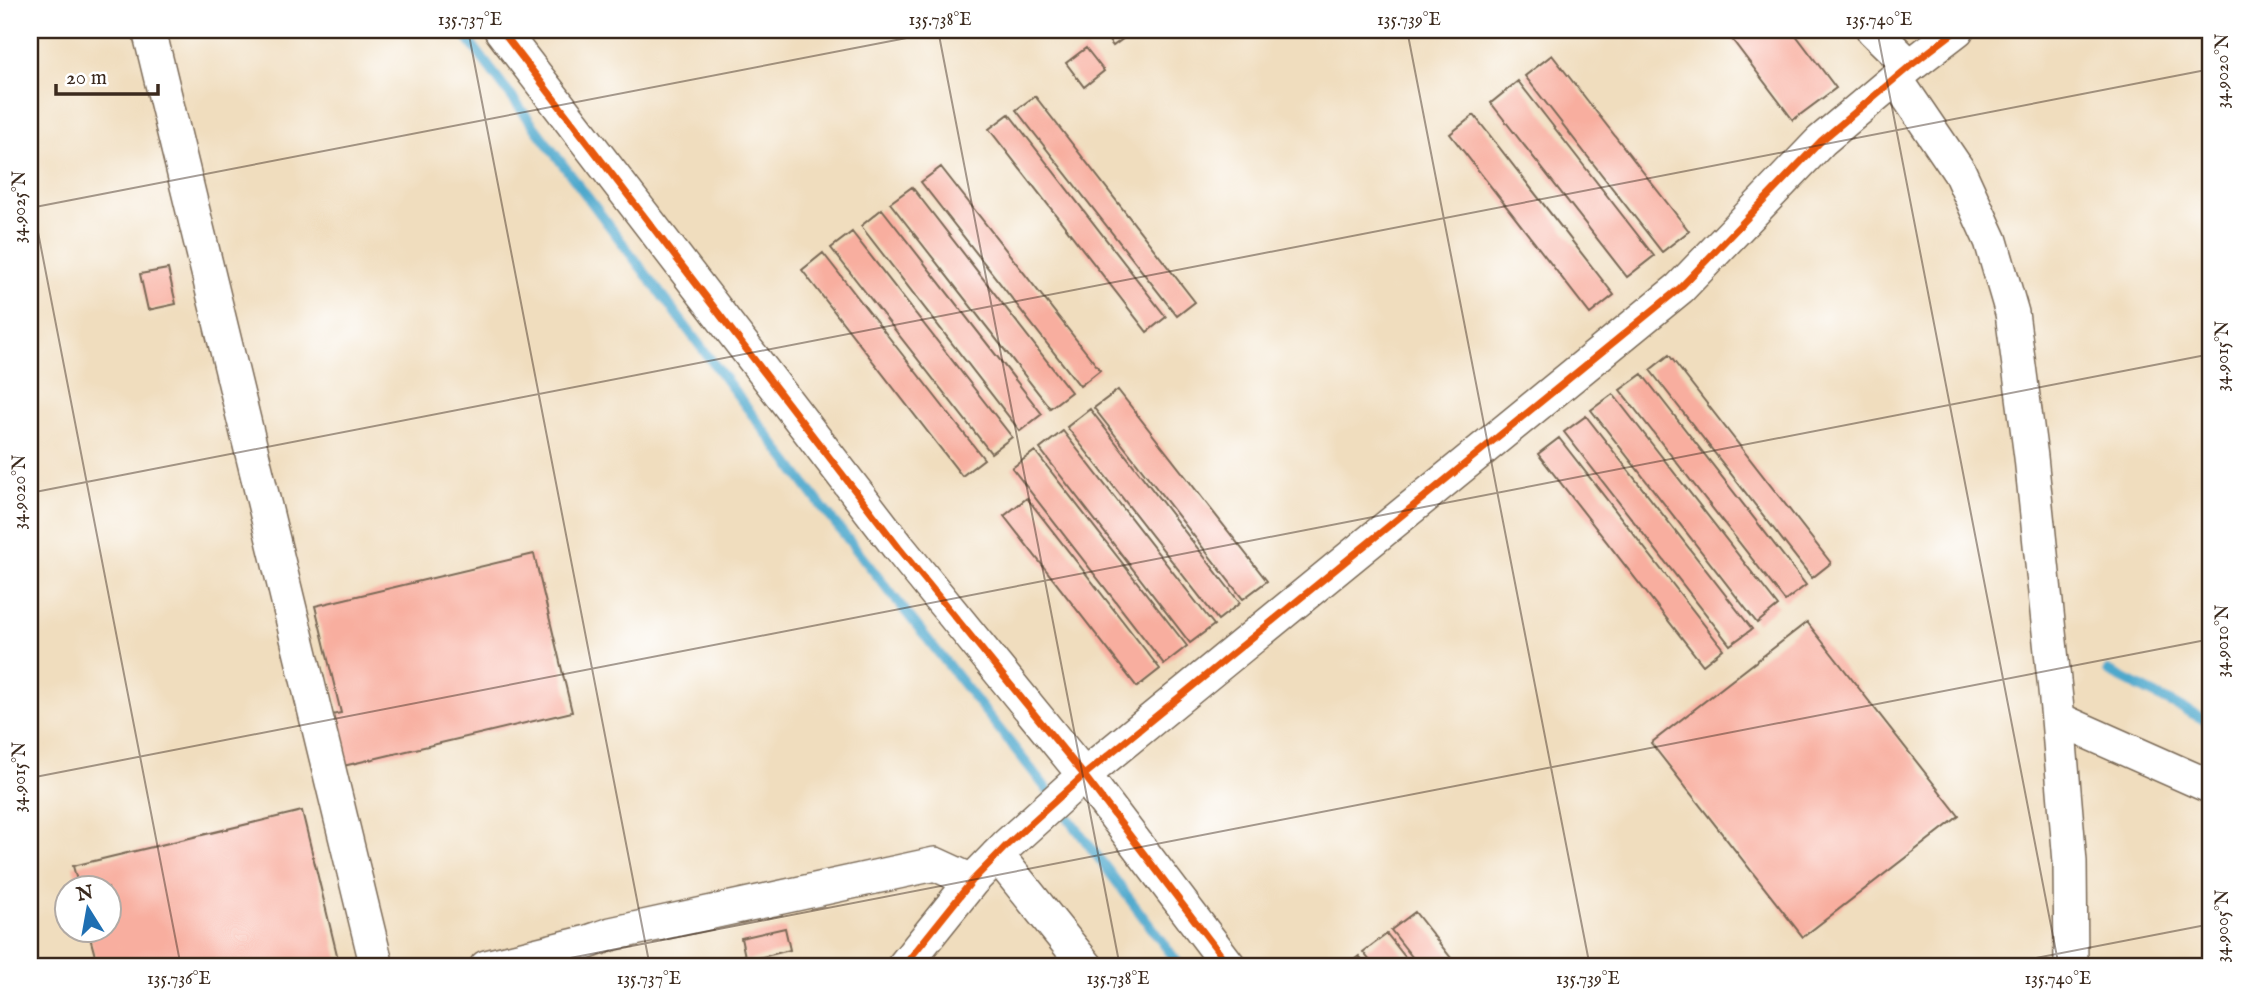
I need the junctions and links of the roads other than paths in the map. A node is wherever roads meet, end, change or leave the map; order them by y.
1 (149, 30) edge
2 (501, 30) edge
3 (1873, 30) edge
4 (1957, 30) edge
5 (1903, 72) junction
6 (2059, 719) junction
7 (1084, 775) junction
8 (2211, 787) edge
9 (1002, 850) junction
10 (972, 881) junction
11 (377, 967) edge
12 (486, 967) edge
13 (903, 967) edge
14 (1087, 967) edge
15 (1230, 967) edge
16 (2071, 967) edge

1 - 11 street
2 - 7 street
3 - 5 street
4 - 5 street
5 - 6 street
5 - 7 street
6 - 8 street
6 - 16 street
7 - 9 street
7 - 15 street
9 - 10 street
9 - 14 street
10 - 12 street
10 - 13 street

